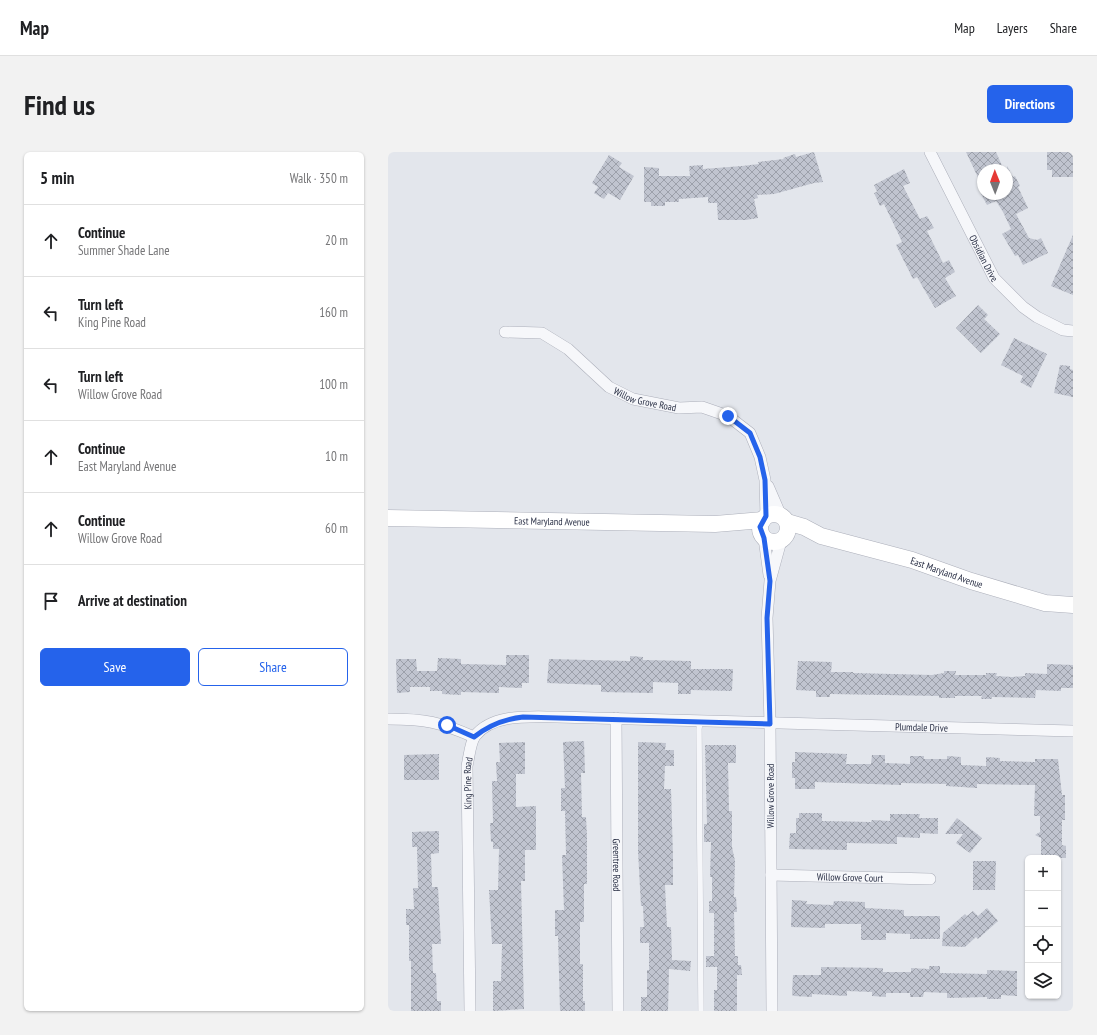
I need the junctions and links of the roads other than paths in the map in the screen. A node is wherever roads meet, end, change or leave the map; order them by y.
1 (930, 152) edge
2 (1073, 331) edge
3 (505, 332) dead end
4 (388, 518) edge
5 (774, 528) junction
6 (770, 581) junction
7 (1073, 605) edge
8 (616, 718) junction
9 (388, 719) edge
10 (700, 722) junction
11 (770, 724) junction
12 (1073, 731) edge
13 (474, 737) junction
14 (771, 875) junction
15 (930, 879) dead end
16 (470, 1011) edge
17 (618, 1011) edge
18 (701, 1011) edge
19 (772, 1011) edge

1 - 2 street, Obsidian Drive
3 - 5 street, Willow Grove Road
4 - 5 street, East Maryland Avenue
5 - 6 street, Willow Grove Road
5 - 6 street, Willow Grove Road
5 - 7 street, East Maryland Avenue
6 - 11 street, Willow Grove Road
8 - 10 street
8 - 13 street
8 - 17 street, Greentree Road
9 - 13 street
10 - 11 street
10 - 18 lane
11 - 12 street, Plumdale Drive
11 - 14 street, Willow Grove Road
13 - 16 street, King Pine Road
14 - 15 street, Willow Grove Court
14 - 19 street, Willow Grove Road

